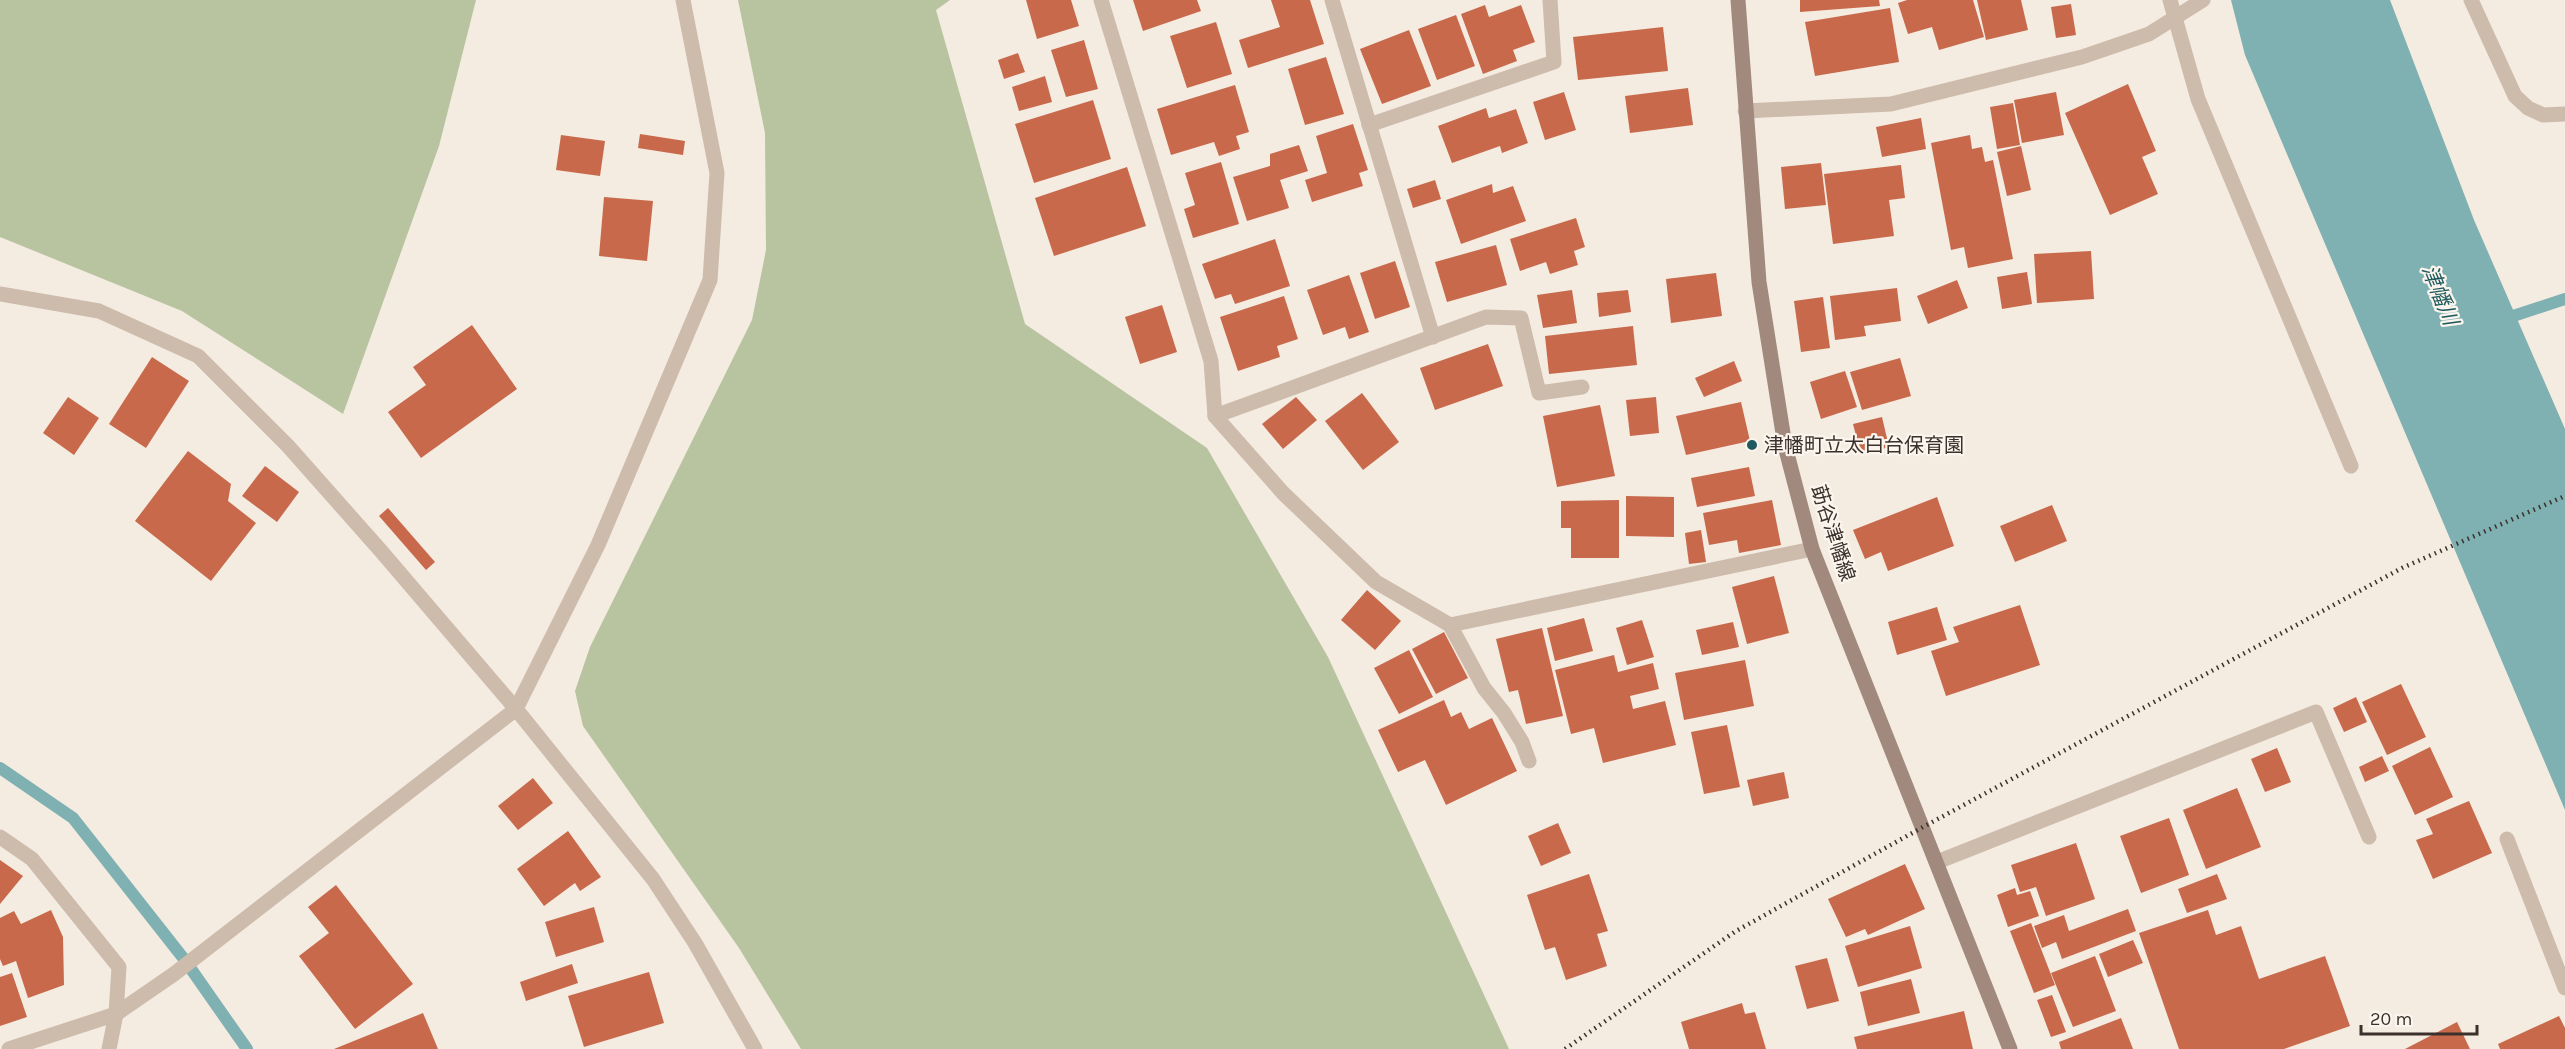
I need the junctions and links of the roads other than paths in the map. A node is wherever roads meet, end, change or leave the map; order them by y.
1 (683, 0) edge
2 (1101, 0) edge
3 (1332, 0) edge
4 (1550, 0) edge
5 (1738, 0) edge
6 (2170, 0) edge
7 (2471, 0) edge
8 (2198, 4) edge
9 (2175, 18) junction
10 (1745, 111) junction
11 (2565, 114) edge
12 (1369, 125) junction
13 (0, 294) edge
14 (1434, 337) junction
15 (1581, 387) dead end
16 (1215, 417) junction
17 (2351, 466) dead end
18 (1812, 549) junction
19 (1450, 625) junction
20 (516, 709) junction
21 (1529, 761) dead end
22 (0, 837) edge
23 (2369, 837) dead end
24 (2506, 839) dead end
25 (1937, 862) junction
26 (2565, 988) edge
27 (116, 1014) junction
28 (9, 1049) edge
29 (109, 1049) edge
30 (755, 1049) edge
31 (2010, 1049) edge

1 - 20 street
2 - 16 street
3 - 12 street
4 - 12 street
5 - 10 main road, 莇谷津幡線
6 - 9 street
7 - 11 street
8 - 9 street
9 - 10 street
9 - 17 street
10 - 18 main road, 莇谷津幡線
12 - 14 street
13 - 20 street
14 - 15 street
14 - 16 street
16 - 19 street
18 - 19 street
18 - 25 main road, 莇谷津幡線
19 - 21 street
20 - 27 street
20 - 30 street
22 - 27 street
23 - 25 street
24 - 26 street
25 - 31 main road, 莇谷津幡線
27 - 28 street
27 - 29 street

